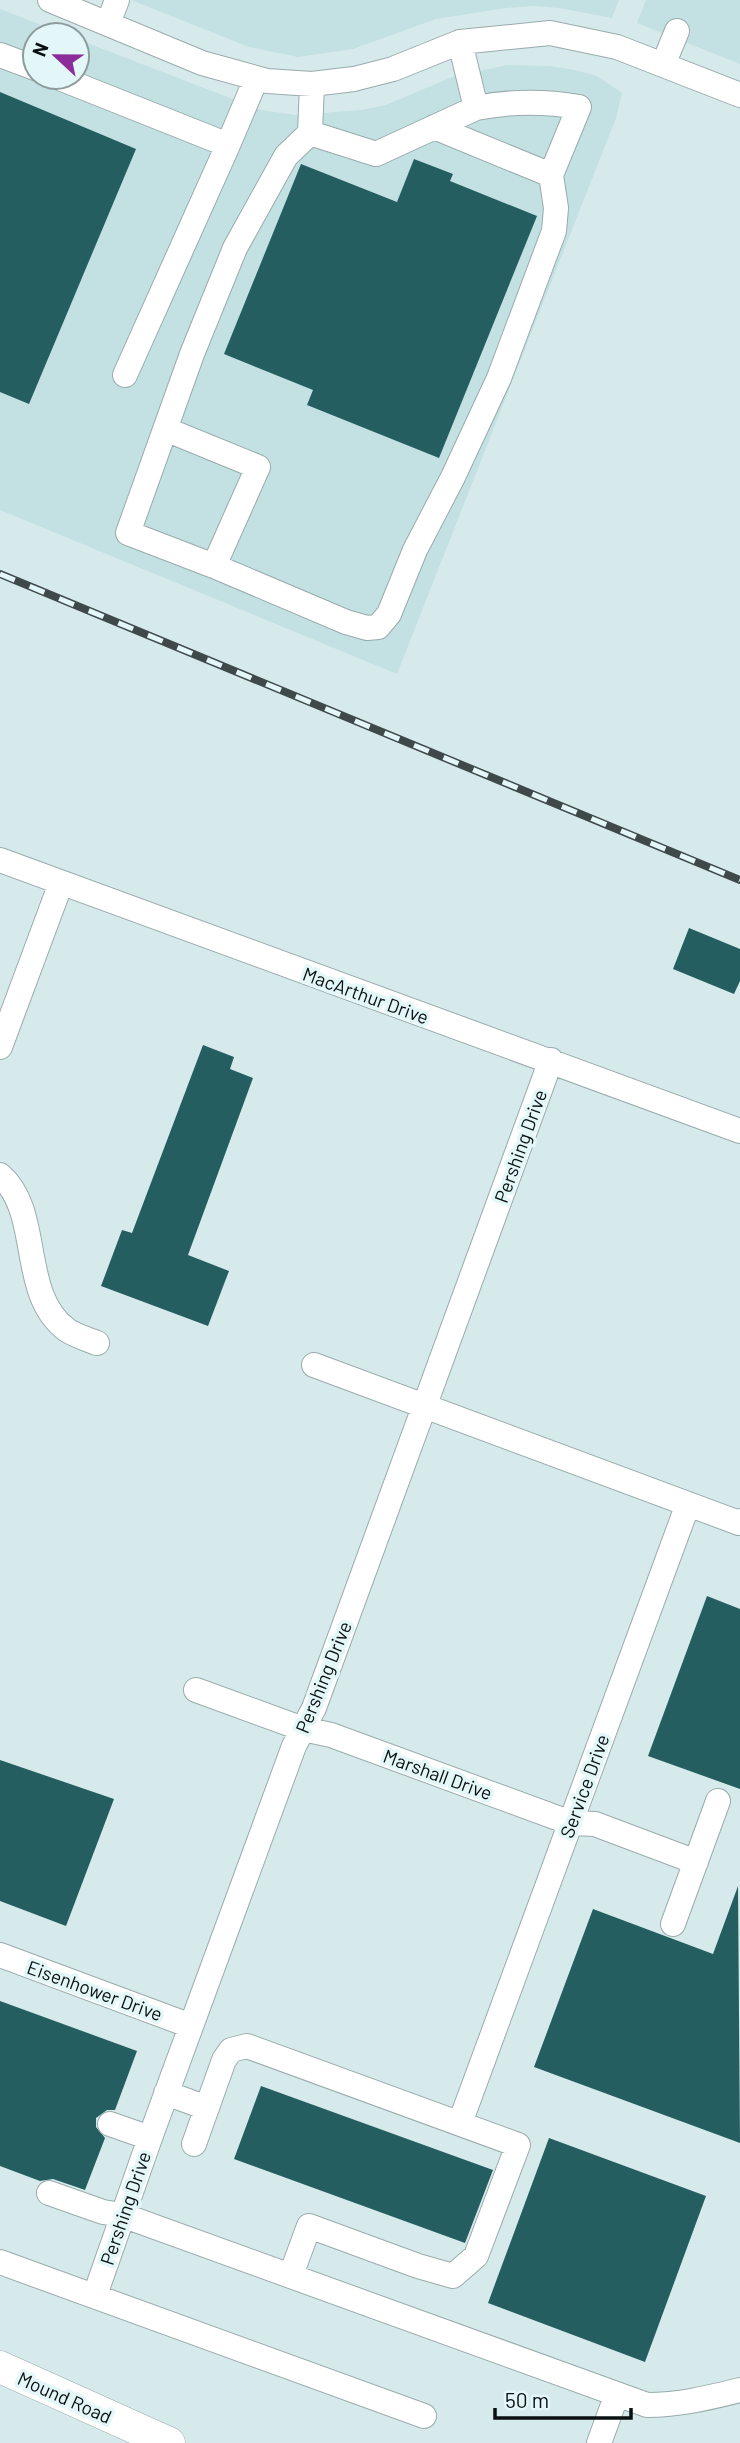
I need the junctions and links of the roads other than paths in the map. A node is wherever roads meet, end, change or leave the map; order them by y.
1 (50, 0) edge
2 (117, 0) edge
3 (108, 24) junction
4 (677, 31) dead end
5 (460, 42) junction
6 (0, 55) edge
7 (21, 63) edge
8 (663, 65) junction
9 (256, 79) junction
10 (312, 84) junction
11 (91, 91) edge
12 (740, 95) edge
13 (476, 108) junction
14 (434, 127) junction
15 (310, 133) junction
16 (228, 145) junction
17 (551, 175) junction
18 (125, 375) dead end
19 (165, 429) junction
20 (214, 566) junction
21 (0, 860) edge
22 (61, 883) junction
23 (0, 1047) edge
24 (551, 1060) junction
25 (738, 1123) edge
26 (0, 1175) edge
27 (97, 1343) dead end
28 (314, 1365) dead end
29 (425, 1406) junction
30 (688, 1504) junction
31 (740, 1521) edge
32 (196, 1690) dead end
33 (303, 1729) junction
34 (718, 1801) dead end
35 (571, 1823) junction
36 (696, 1861) junction
37 (673, 1924) dead end
38 (0, 1955) edge
39 (191, 2026) junction
40 (166, 2093) junction
41 (206, 2108) junction
42 (460, 2123) junction
43 (110, 2124) dead end
44 (150, 2138) junction
45 (194, 2144) dead end
46 (49, 2193) dead end
47 (122, 2215) junction
48 (0, 2262) edge
49 (291, 2275) junction
50 (95, 2295) junction
51 (0, 2367) edge
52 (740, 2390) edge
53 (617, 2394) junction
54 (424, 2416) dead end
55 (169, 2443) edge
56 (599, 2443) edge

1 - 3 street
2 - 3 street
3 - 9 street
4 - 8 street
5 - 8 street
5 - 10 street
5 - 13 street
6 - 7 street
8 - 12 street
9 - 10 street
9 - 16 street
10 - 15 street
11 - 16 street
13 - 14 street
13 - 17 street
14 - 15 street
14 - 17 street
15 - 19 street
16 - 18 street
17 - 20 street
19 - 20 street
19 - 20 street
21 - 22 street, MacArthur Drive
22 - 23 street
22 - 24 street, MacArthur Drive
24 - 25 street, MacArthur Drive
24 - 29 street, Pershing Drive
26 - 27 street
28 - 29 street
29 - 30 street
29 - 33 street, Pershing Drive
30 - 31 street
30 - 35 street, Service Drive
32 - 33 street, Marshall Drive
33 - 35 street, Marshall Drive
33 - 39 street, Pershing Drive
34 - 36 street
35 - 36 street, Marshall Drive
35 - 42 street, Service Drive
36 - 37 street
38 - 39 street, Eisenhower Drive
39 - 40 street, Pershing Drive
40 - 41 street
40 - 44 street, Pershing Drive
41 - 42 street
41 - 45 street
42 - 49 street
43 - 44 street
44 - 47 street, Pershing Drive
46 - 47 street
47 - 49 street
47 - 50 street, Pershing Drive
48 - 50 street
49 - 53 street
50 - 54 street
51 - 55 main road, Mound Road
52 - 53 street
53 - 56 street

